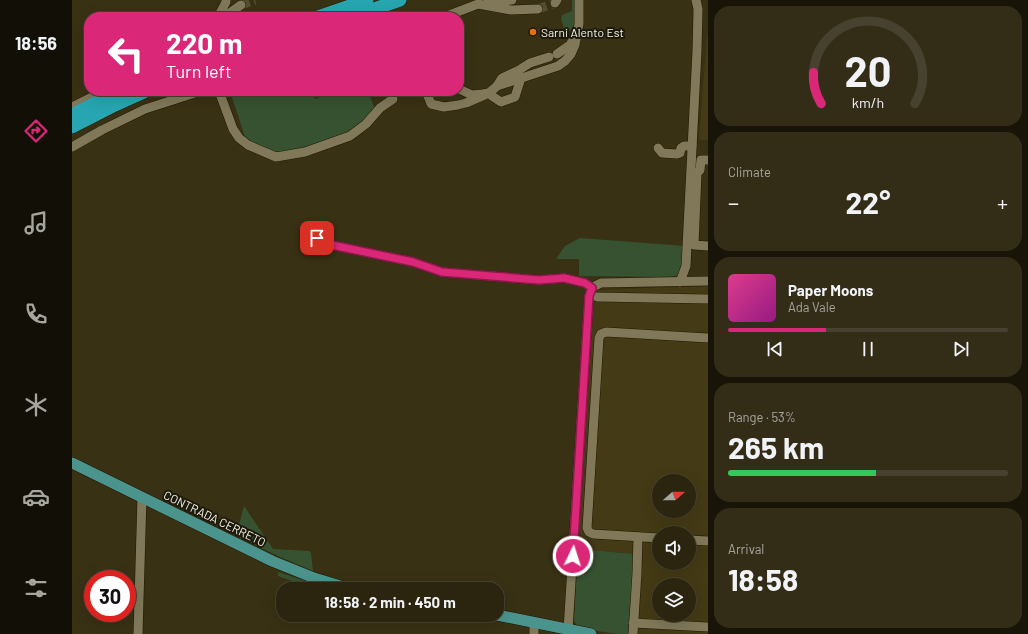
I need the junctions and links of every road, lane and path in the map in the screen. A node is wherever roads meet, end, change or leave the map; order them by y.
1 (367, 0) edge
2 (400, 0) edge
3 (487, 0) edge
4 (512, 0) edge
5 (579, 0) edge
6 (696, 0) edge
7 (226, 1) edge
8 (478, 4) junction
9 (241, 5) tunnel mouth
10 (538, 9) tunnel mouth
11 (220, 12) edge
12 (231, 12) edge
13 (332, 12) edge
14 (365, 12) edge
15 (457, 12) edge
16 (577, 34) junction
17 (521, 78) junction
18 (497, 86) junction
19 (464, 92) edge
20 (489, 93) junction
21 (94, 96) edge
22 (109, 96) edge
23 (135, 96) edge
24 (185, 96) edge
25 (221, 96) edge
26 (428, 96) edge
27 (393, 99) dead end
28 (72, 107) edge
29 (72, 115) edge
30 (72, 127) edge
31 (692, 146) junction
32 (72, 147) edge
33 (658, 148) dead end
34 (708, 160) edge
35 (317, 238) dead end
36 (708, 246) edge
37 (708, 281) edge
38 (666, 282) junction
39 (680, 282) junction
40 (592, 288) junction
41 (597, 297) dead end
42 (666, 298) junction
43 (708, 300) edge
44 (708, 338) edge
45 (72, 463) edge
46 (142, 497) junction
47 (638, 537) junction
48 (652, 538) edge
49 (696, 540) edge
50 (708, 541) edge
51 (327, 582) edge
52 (504, 618) edge
53 (633, 623) junction
54 (708, 627) edge
55 (534, 629) edge
56 (568, 630) junction
57 (138, 634) edge
58 (591, 634) edge
59 (633, 634) edge

1 - 13 highway
2 - 14 highway
3 - 8 street
4 - 8 street
5 - 16 street
6 - 31 street
7 - 11 street
8 - 10 street
8 - 15 street
9 - 12 street
16 - 17 street
16 - 18 street
17 - 18 street
17 - 20 street
18 - 20 street
19 - 20 street
20 - 26 street
21 - 28 street
22 - 29 highway
23 - 30 highway
24 - 32 street
25 - 27 street
31 - 33 street
31 - 39 street
34 - 36 street
35 - 40 street
37 - 39 street
38 - 39 street
38 - 40 street
38 - 42 street
40 - 56 street
41 - 42 street
42 - 43 street
44 - 47 street
45 - 46 main road, CONTRADA CERRETO
46 - 51 main road, CONTRADA CERRETO
46 - 57 street
47 - 48 street
47 - 53 street
49 - 50 street
52 - 55 main road
53 - 54 street
53 - 59 street
55 - 56 main road
56 - 58 main road

